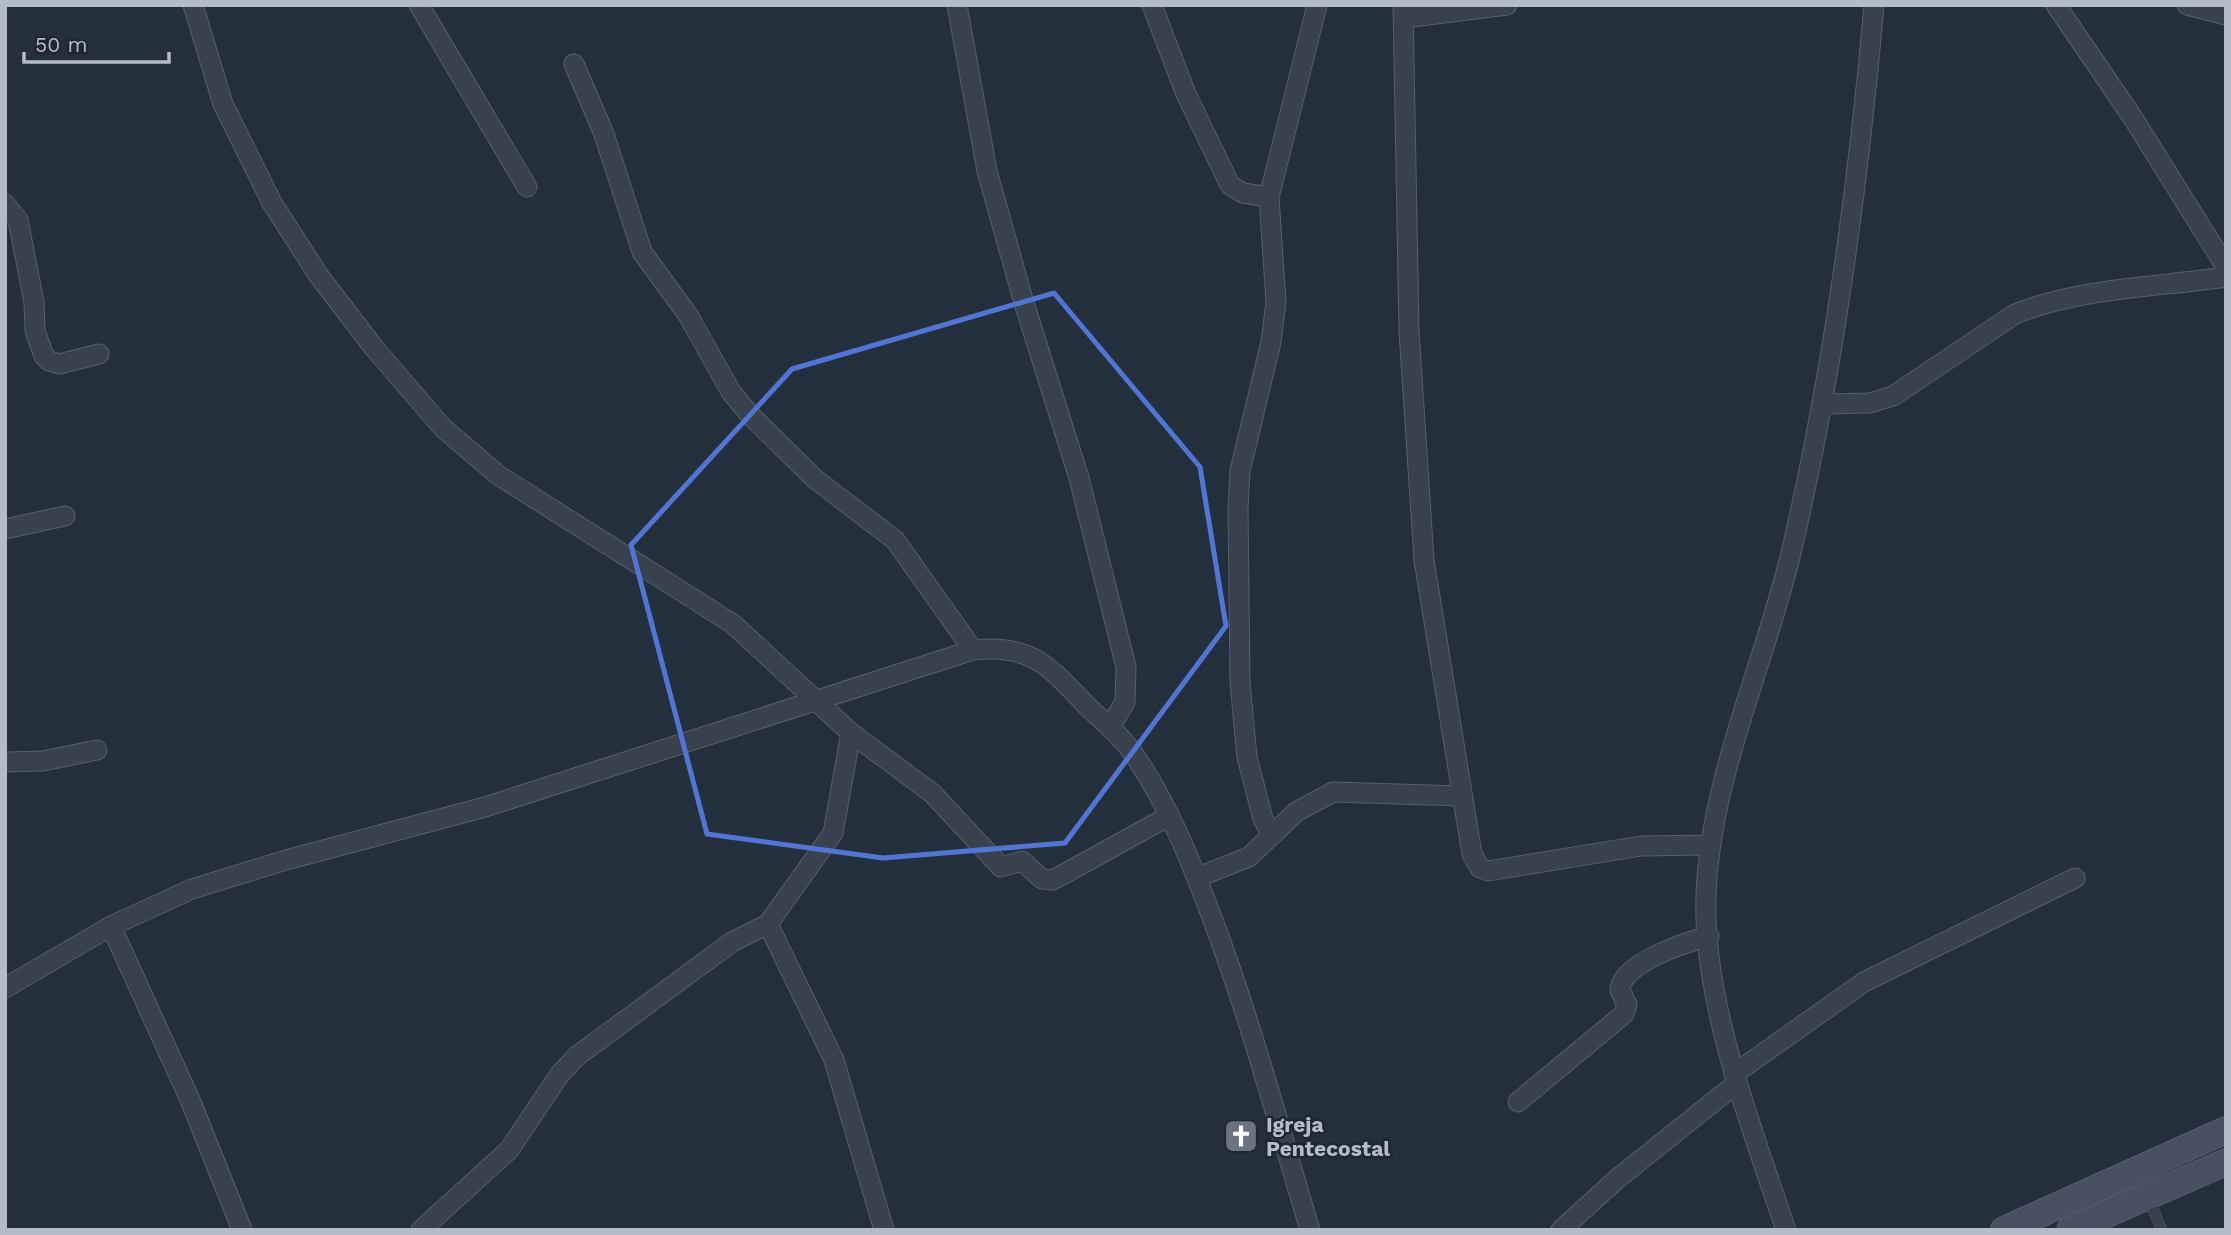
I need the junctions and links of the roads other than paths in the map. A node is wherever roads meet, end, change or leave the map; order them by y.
1 (192, 5) edge
2 (419, 5) edge
3 (957, 5) edge
4 (1152, 5) edge
5 (1317, 5) edge
6 (1507, 5) edge
7 (1874, 5) edge
8 (2056, 5) edge
9 (2187, 5) edge
10 (1404, 12) edge
11 (2226, 15) edge
12 (574, 64) dead end
13 (527, 187) dead end
14 (1269, 197) junction
15 (5, 204) edge
16 (2226, 267) edge
17 (2226, 277) edge
18 (99, 354) dead end
19 (1822, 404) junction
20 (65, 516) dead end
21 (5, 529) edge
22 (973, 650) junction
23 (816, 700) junction
24 (1110, 727) junction
25 (851, 733) junction
26 (97, 750) dead end
27 (5, 762) edge
28 (1461, 796) junction
29 (1168, 816) junction
30 (1272, 835) junction
31 (1710, 845) junction
32 (1198, 877) junction
33 (2075, 878) dead end
34 (768, 924) junction
35 (111, 926) junction
36 (1709, 936) junction
37 (5, 988) edge
38 (1735, 1078) junction
39 (1518, 1102) dead end
40 (2226, 1130) edge
41 (2226, 1162) edge
42 (2147, 1196) junction
43 (242, 1230) edge
44 (421, 1230) edge
45 (884, 1230) edge
46 (1310, 1230) edge
47 (1561, 1230) edge
48 (1786, 1230) edge
49 (2004, 1230) edge
50 (2070, 1230) edge
51 (2162, 1230) edge

1 - 23 street
2 - 13 street
3 - 24 street
4 - 14 street
5 - 14 street
6 - 10 street
7 - 19 street
8 - 16 street
9 - 11 street
10 - 28 street
12 - 22 street
14 - 30 street
15 - 18 street
17 - 19 street
19 - 31 street
20 - 21 street
22 - 23 street
22 - 24 street
23 - 25 street
23 - 35 street
24 - 29 street
25 - 29 street
25 - 34 street
26 - 27 street
28 - 30 street
28 - 31 street
29 - 32 street
30 - 32 street
31 - 36 street
32 - 46 street
33 - 38 street
34 - 44 street
34 - 45 street
35 - 37 street
35 - 43 street
36 - 38 street
36 - 39 street
38 - 47 street
38 - 48 street
40 - 49 main road
41 - 42 main road
42 - 50 main road
42 - 51 lane

